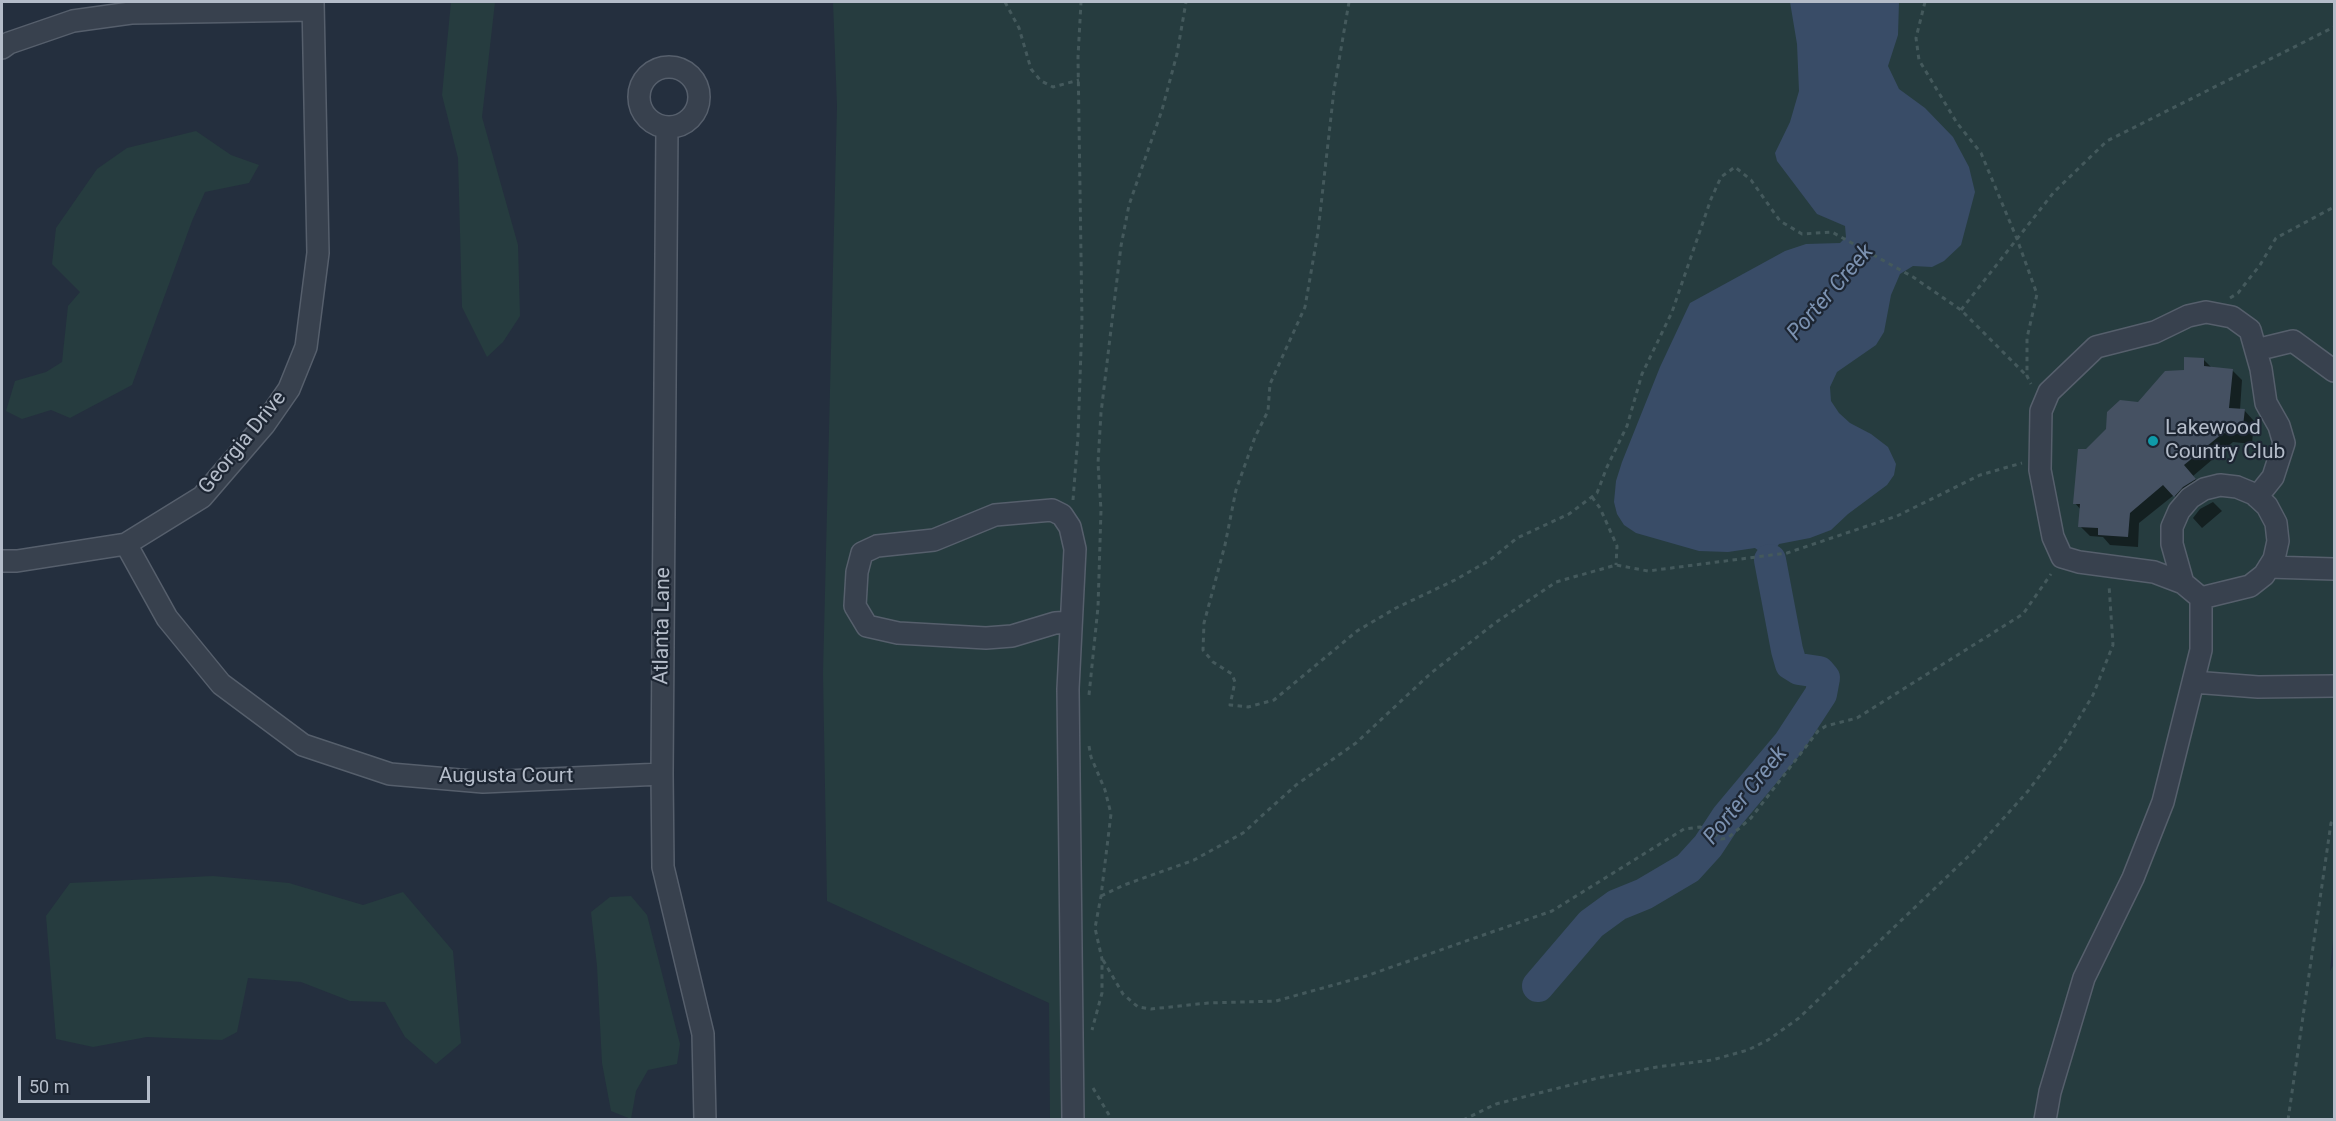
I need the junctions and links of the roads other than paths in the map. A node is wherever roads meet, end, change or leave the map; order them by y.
1 (313, 6) edge
2 (2, 48) edge
3 (667, 127) dead end
4 (2256, 350) junction
5 (2334, 371) edge
6 (2257, 497) junction
7 (126, 544) junction
8 (2, 561) edge
9 (2269, 567) junction
10 (2334, 569) edge
11 (2183, 583) junction
12 (2201, 598) junction
13 (1071, 622) junction
14 (2193, 682) junction
15 (2334, 686) edge
16 (662, 774) junction
17 (705, 1119) edge
18 (1073, 1119) edge
19 (2045, 1119) edge

1 - 2 street
1 - 7 street, Georgia Drive
3 - 16 street, Atlanta Lane
4 - 5 street
4 - 6 street
4 - 11 street
6 - 9 street
6 - 11 street
7 - 8 street, Georgia Drive
7 - 16 street, Augusta Court
9 - 10 street
9 - 12 street
11 - 12 street
12 - 14 street
13 - 13 street
13 - 18 street
14 - 15 street
14 - 19 street
16 - 17 street, Atlanta Lane

